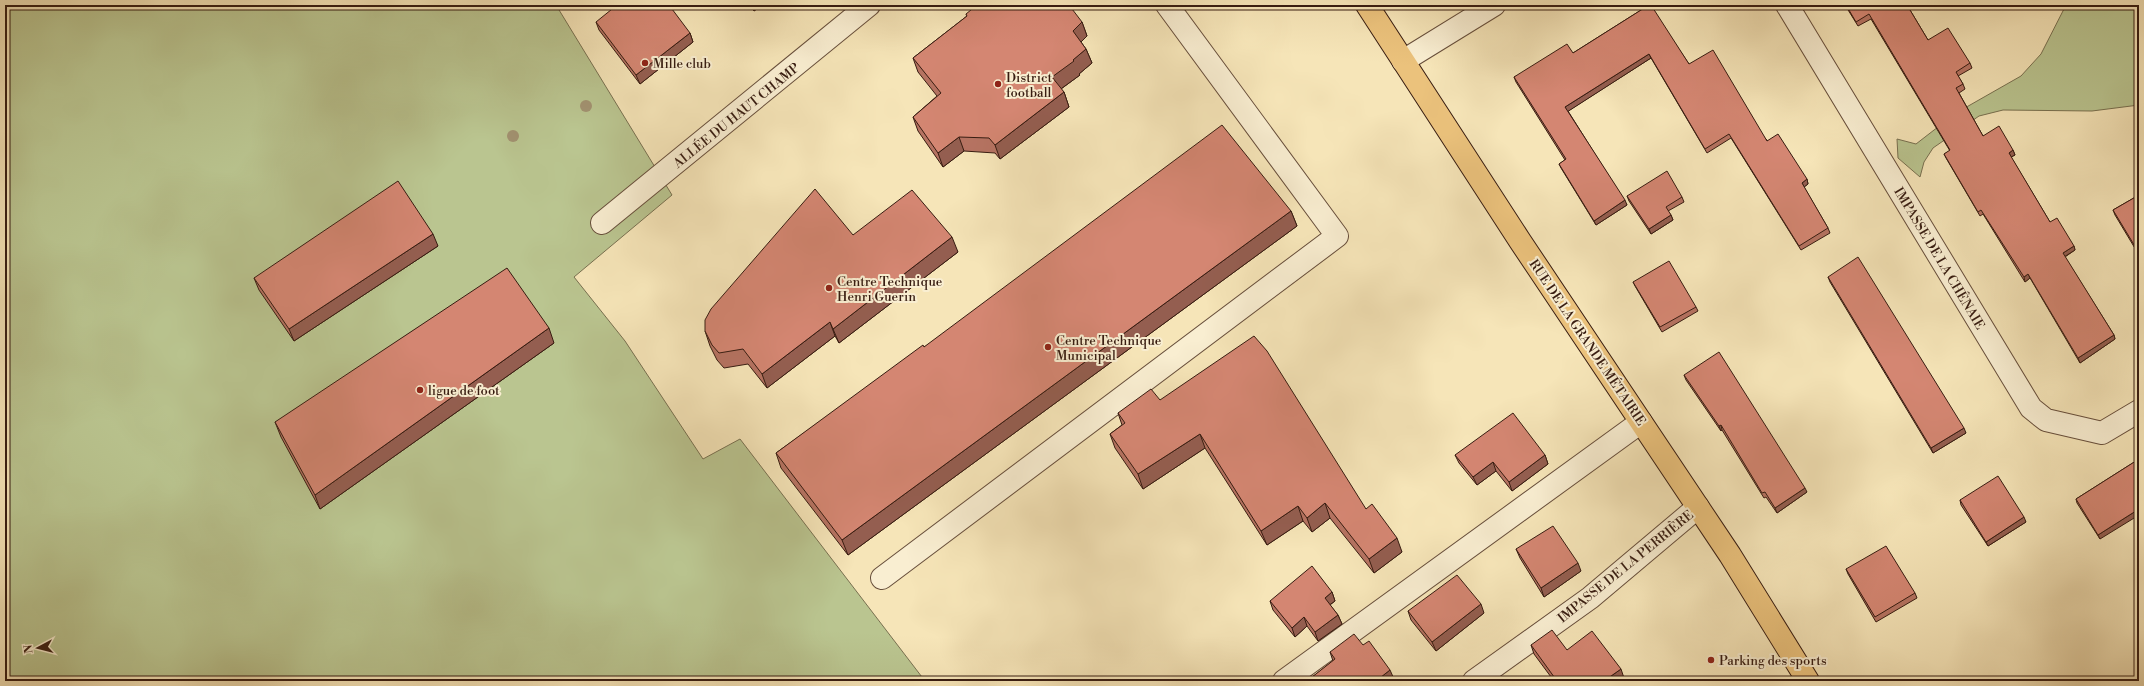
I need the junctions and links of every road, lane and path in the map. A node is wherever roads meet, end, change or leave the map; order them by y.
1 (869, 5) edge
2 (1167, 5) edge
3 (1367, 5) edge
4 (1494, 5) edge
5 (1787, 5) edge
6 (1403, 61) junction
7 (602, 223) dead end
8 (2139, 411) edge
9 (1641, 422) junction
10 (1698, 507) junction
11 (882, 578) dead end
12 (1284, 681) edge
13 (1474, 681) edge
14 (1808, 681) edge

1 - 7 street, ALLÉE DU HAUT CHAMP
2 - 11 street
3 - 6 main road, RUE DE LA GRANDE MÉTAIRIE
4 - 6 street
5 - 8 street, IMPASSE DE LA CHÊNAIE
6 - 9 main road, RUE DE LA GRANDE MÉTAIRIE
9 - 10 main road, RUE DE LA GRANDE MÉTAIRIE
9 - 12 street
10 - 13 street, IMPASSE DE LA PERRIÈRE
10 - 14 main road, RUE DE LA GRANDE MÉTAIRIE

